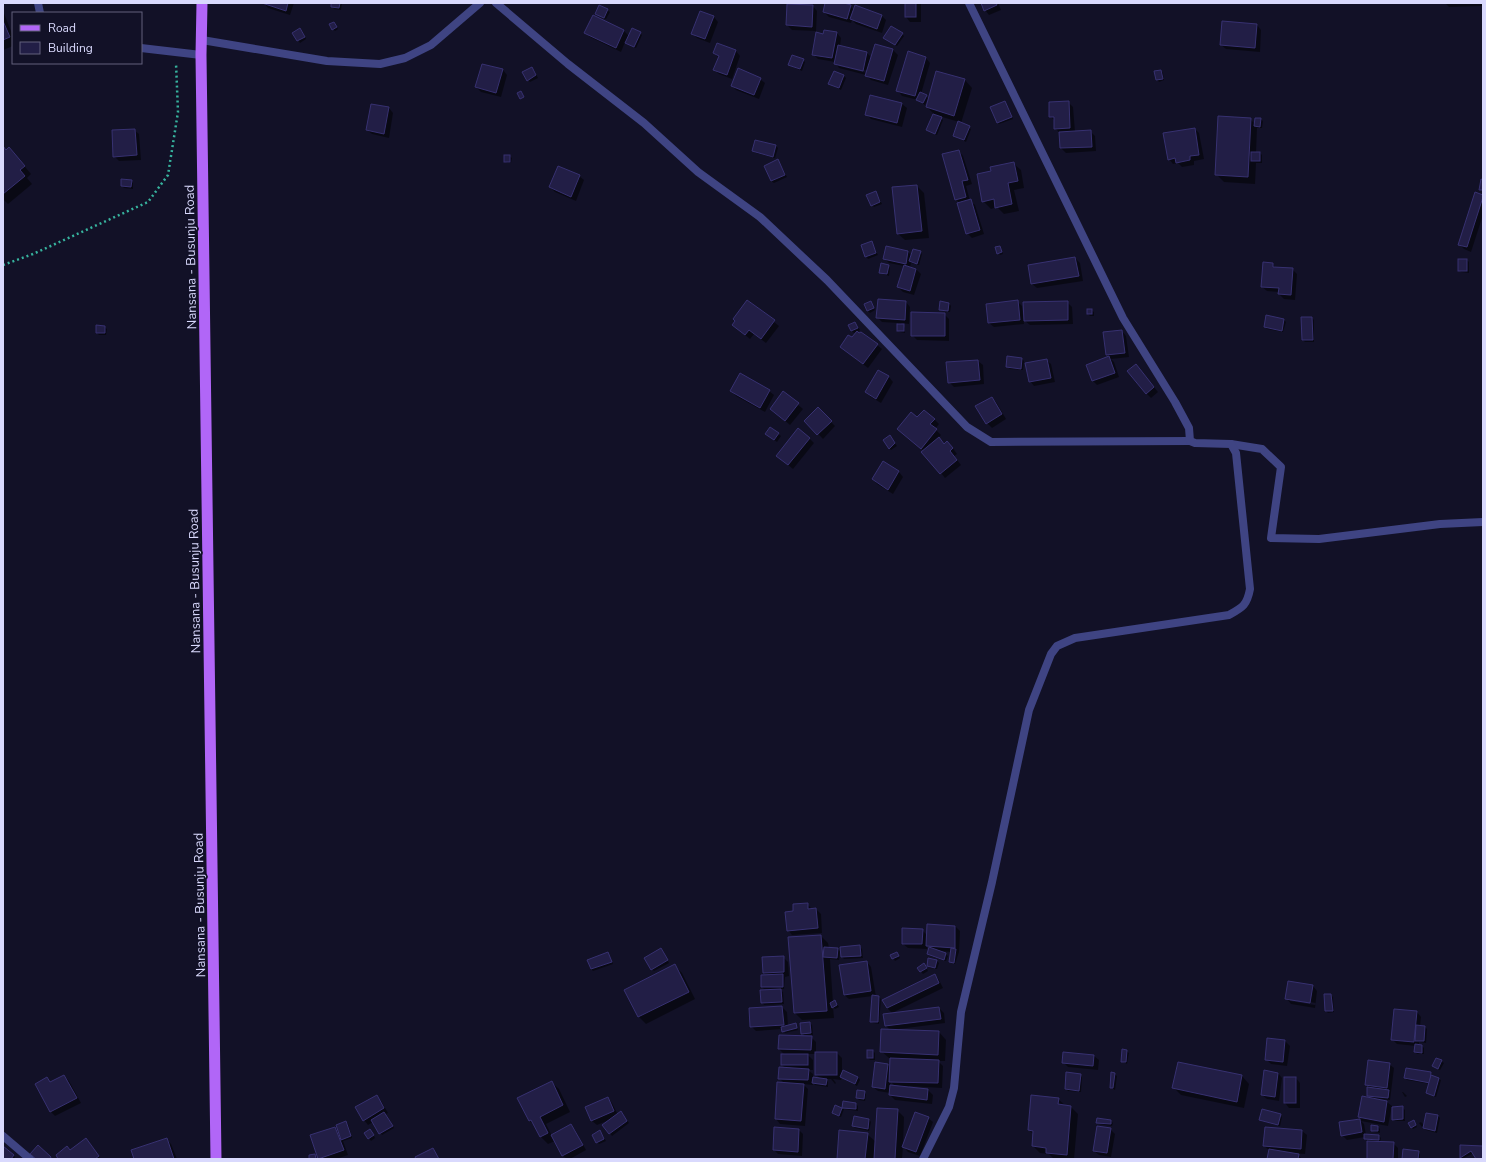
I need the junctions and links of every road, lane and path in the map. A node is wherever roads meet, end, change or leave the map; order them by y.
1 (202, 3) edge
2 (496, 3) edge
3 (969, 3) edge
4 (477, 4) edge
5 (202, 40) junction
6 (142, 48) edge
7 (175, 52) junction
8 (201, 55) junction
9 (3, 265) edge
10 (1190, 441) junction
11 (1231, 444) junction
12 (1483, 522) edge
13 (3, 1136) edge
14 (30, 1159) edge
15 (216, 1159) edge
16 (923, 1159) edge

1 - 5 main road, Nansana - Busunju Road
2 - 10 street
3 - 10 street
4 - 5 street
5 - 8 main road, Nansana - Busunju Road
6 - 7 street
7 - 8 street
7 - 9 path
8 - 15 main road, Nansana - Busunju Road
10 - 11 street
11 - 12 street
11 - 16 street
13 - 14 street

